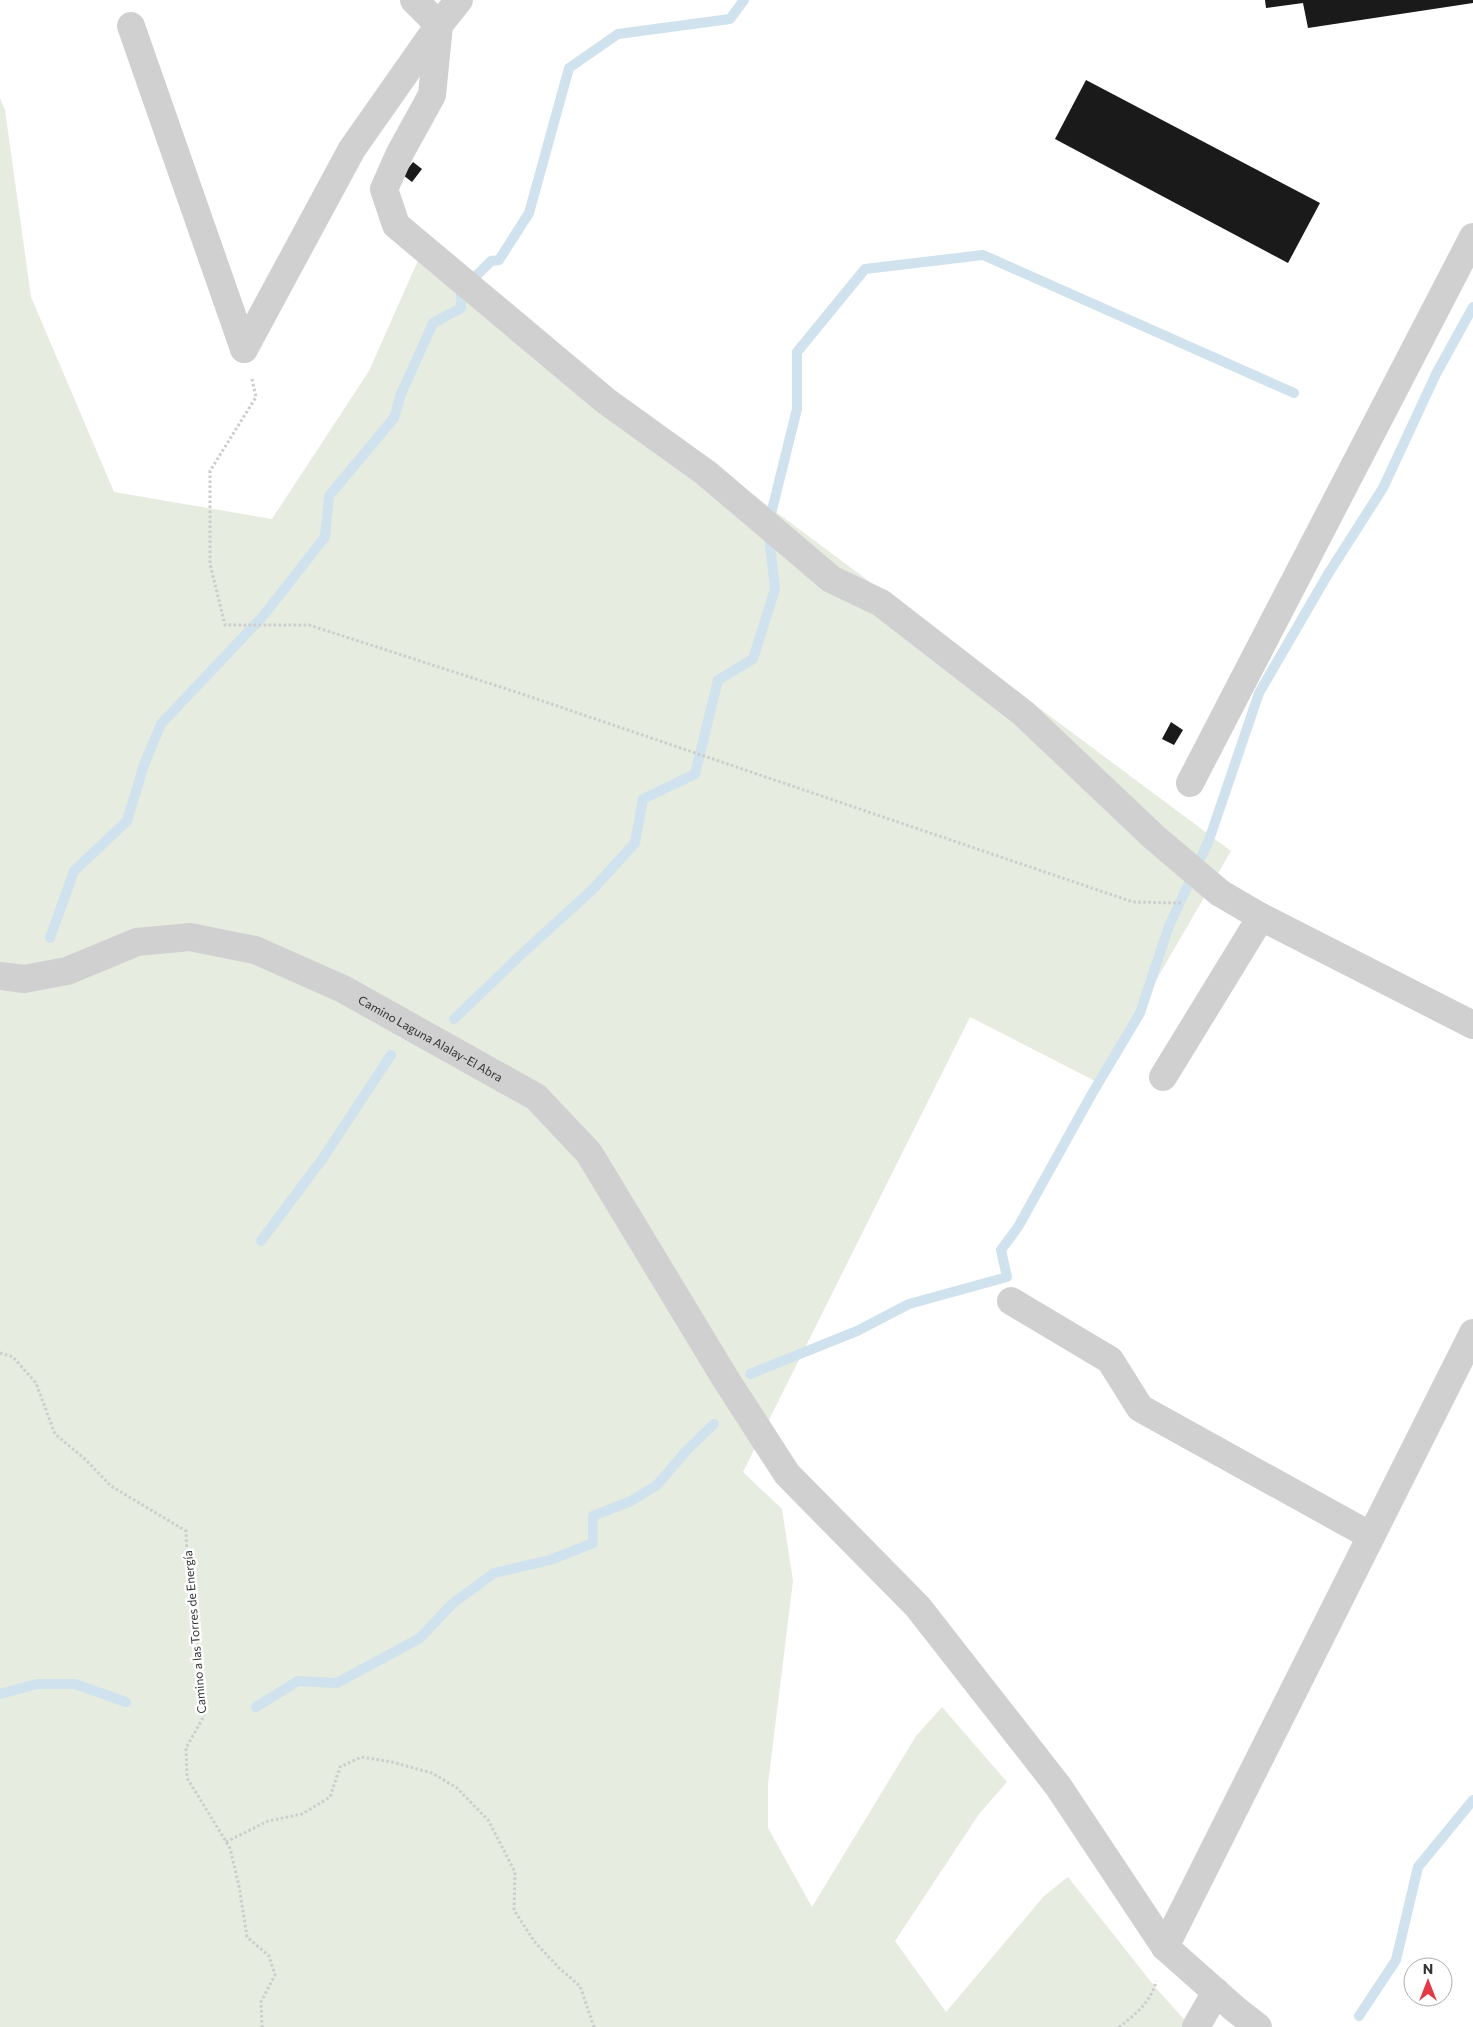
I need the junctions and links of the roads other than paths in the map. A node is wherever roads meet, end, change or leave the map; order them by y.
1 (414, 0) edge
2 (459, 0) edge
3 (439, 25) junction
4 (131, 26) dead end
5 (1473, 237) edge
6 (1190, 783) dead end
7 (1261, 917) junction
8 (0, 976) edge
9 (1473, 1025) edge
10 (1163, 1077) dead end
11 (1010, 1301) dead end
12 (1473, 1333) edge
13 (1371, 1536) junction
14 (1165, 1947) junction
15 (1216, 1992) junction
16 (1196, 2027) edge
17 (1258, 2027) edge

1 - 3 street
2 - 3 street
3 - 4 street
3 - 7 street
5 - 6 street
7 - 9 street
7 - 10 street
8 - 14 street, Camino Laguna Alalay-El Abra
11 - 13 street
12 - 13 street
13 - 14 street
14 - 15 street, Camino Laguna Alalay-El Abra
15 - 16 street
15 - 17 street, Camino Laguna Alalay-El Abra

